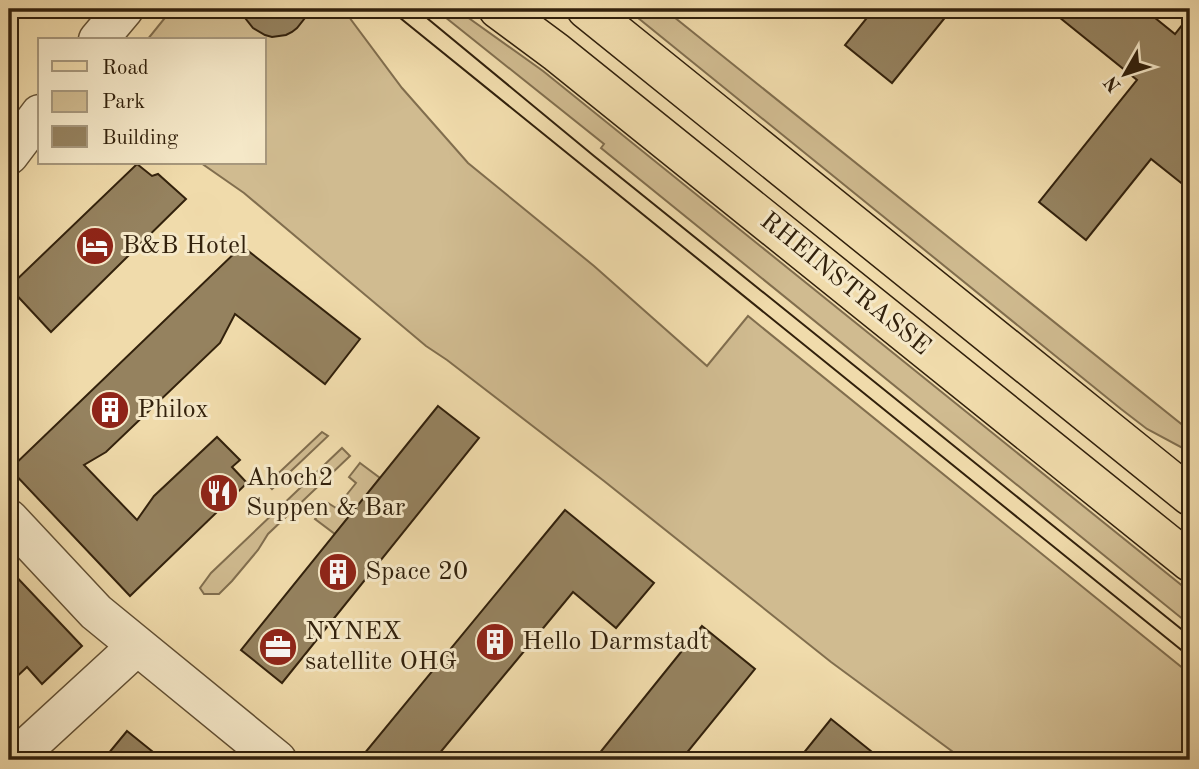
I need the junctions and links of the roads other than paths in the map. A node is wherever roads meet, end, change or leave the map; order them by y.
1 (498, 9) edge
2 (586, 9) edge
3 (38, 117) edge
4 (9, 155) edge
5 (1190, 496) edge
6 (9, 519) edge
7 (1190, 562) edge
8 (137, 646) junction
9 (13, 760) edge
10 (277, 760) edge

1 - 7 main road, RHEINSTRASSE
2 - 5 main road, RHEINSTRASSE
3 - 4 street
6 - 8 street
8 - 9 street
8 - 10 street

